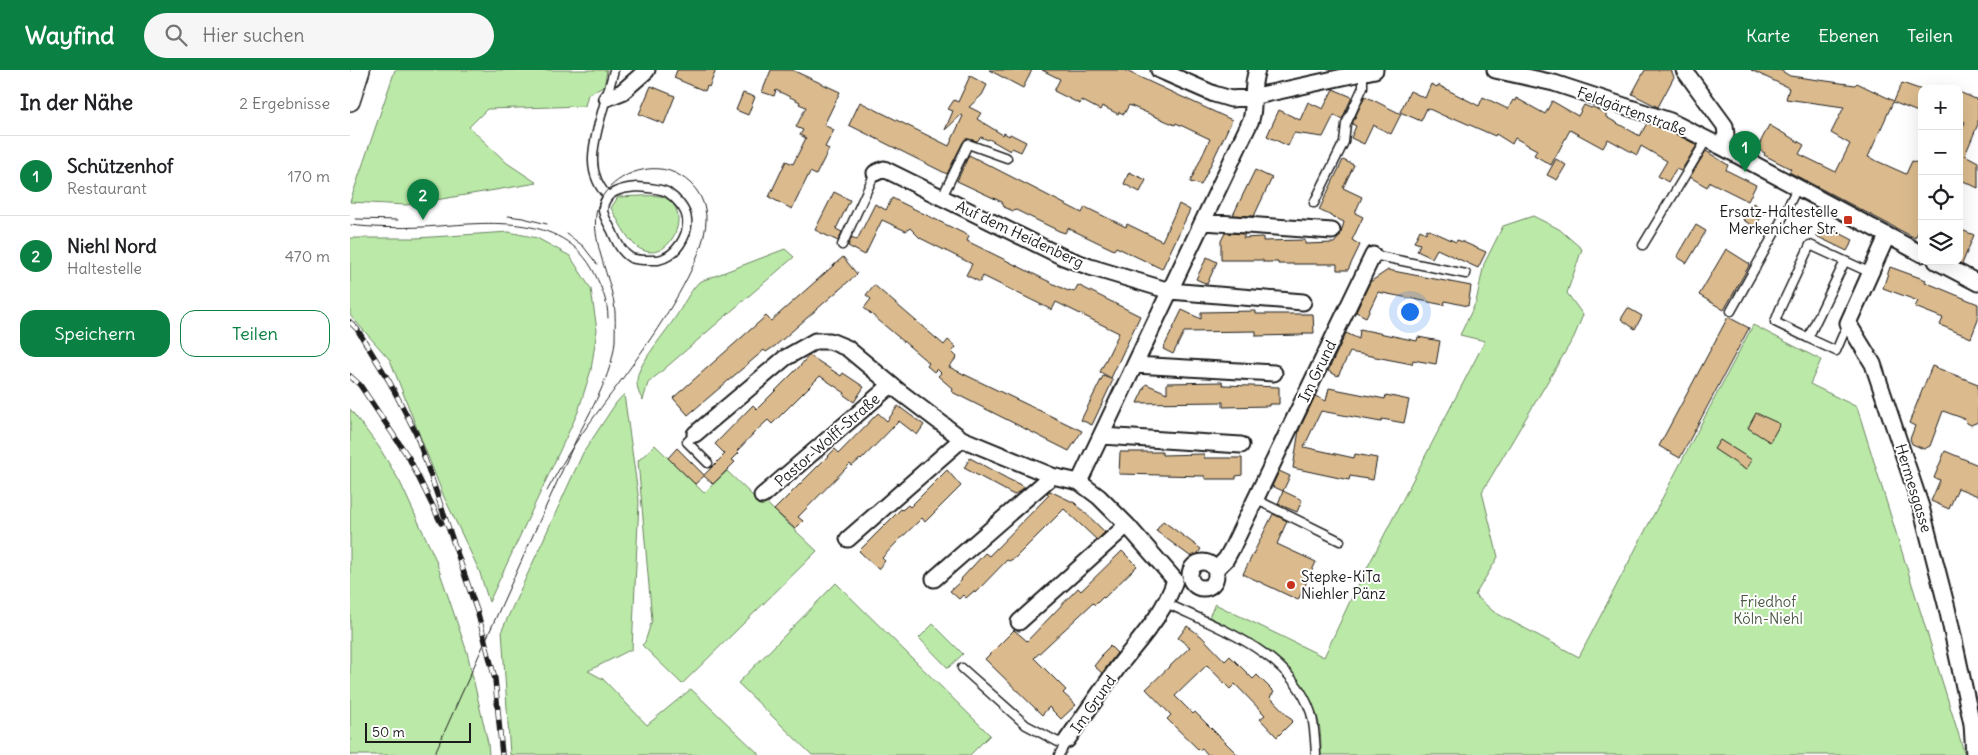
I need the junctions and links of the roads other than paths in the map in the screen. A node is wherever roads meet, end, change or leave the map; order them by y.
1 (360, 70) edge
2 (614, 70) edge
3 (647, 70) edge
4 (1159, 70) edge
5 (1257, 70) edge
6 (1495, 70) edge
7 (1684, 70) edge
8 (1369, 71) edge
9 (1252, 97) junction
10 (607, 98) junction
11 (350, 101) edge
12 (1713, 142) junction
13 (1007, 158) dead end
14 (875, 173) joint
15 (1797, 188) junction
16 (608, 196) junction
17 (942, 197) junction
18 (1314, 203) dead end
19 (1204, 222) junction
20 (1332, 231) dead end
21 (1887, 236) junction
22 (842, 244) dead end
23 (1642, 245) dead end
24 (1918, 252) edge
25 (1373, 255) joint
26 (1845, 261) junction
27 (1944, 265) edge
28 (1871, 273) junction
29 (1466, 274) dead end
30 (1978, 283) edge
31 (1170, 291) junction
32 (1304, 302) dead end
33 (1731, 311) dead end
34 (1848, 323) junction
35 (1808, 338) junction
36 (1135, 365) junction
37 (1274, 373) dead end
38 (891, 385) junction
39 (695, 434) joint
40 (1102, 436) junction
41 (962, 439) junction
42 (1241, 445) dead end
43 (708, 463) dead end
44 (1052, 476) junction
45 (1079, 482) junction
46 (762, 496) dead end
47 (1255, 499) junction
48 (1127, 525) junction
49 (848, 539) dead end
50 (1340, 541) dead end
51 (934, 579) dead end
52 (1175, 580) junction
53 (1166, 603) junction
54 (1020, 622) dead end
55 (962, 668) dead end
56 (1067, 740) junction
57 (1059, 755) edge
58 (1316, 755) edge
59 (1974, 755) edge

1 - 11 street
2 - 10 lane
3 - 10 street
4 - 9 street
5 - 9 street
6 - 12 street, Feldgärtenstraße
7 - 12 street
8 - 9 street
8 - 18 lane
9 - 19 street
10 - 16 lane
12 - 15 street, Feldgärtenstraße
12 - 23 lane
13 - 17 lane
14 - 17 street, Auf dem Heidenberg
14 - 22 lane
15 - 21 street, Feldgärtenstraße
15 - 33 lane
16 - 16 lane
17 - 31 street, Auf dem Heidenberg
19 - 20 street
19 - 31 street
21 - 24 street, Feldgärtenstraße
21 - 28 street
25 - 29 lane, Im Grund
25 - 47 street, Im Grund
26 - 28 lane
26 - 35 lane
26 - 35 lane
27 - 30 street
28 - 34 street
31 - 32 street, Auf dem Heidenberg
31 - 36 street
34 - 35 lane
34 - 59 street, Hermesgasse
36 - 37 street
36 - 40 street
38 - 39 street, Pastor-Wolff-Straße
38 - 41 street, Pastor-Wolff-Straße
38 - 46 street, Pastor-Wolff-Straße
39 - 43 lane
40 - 42 street
40 - 45 street
41 - 44 street, Pastor-Wolff-Straße
41 - 49 street
44 - 45 street, Pastor-Wolff-Straße
44 - 51 street
45 - 48 street, Pastor-Wolff-Straße
47 - 50 lane
47 - 52 street, Im Grund
48 - 52 street, Pastor-Wolff-Straße
48 - 54 street
52 - 53 street, Im Grund
53 - 56 street, Im Grund
53 - 58 lane
55 - 56 lane
56 - 57 lane

